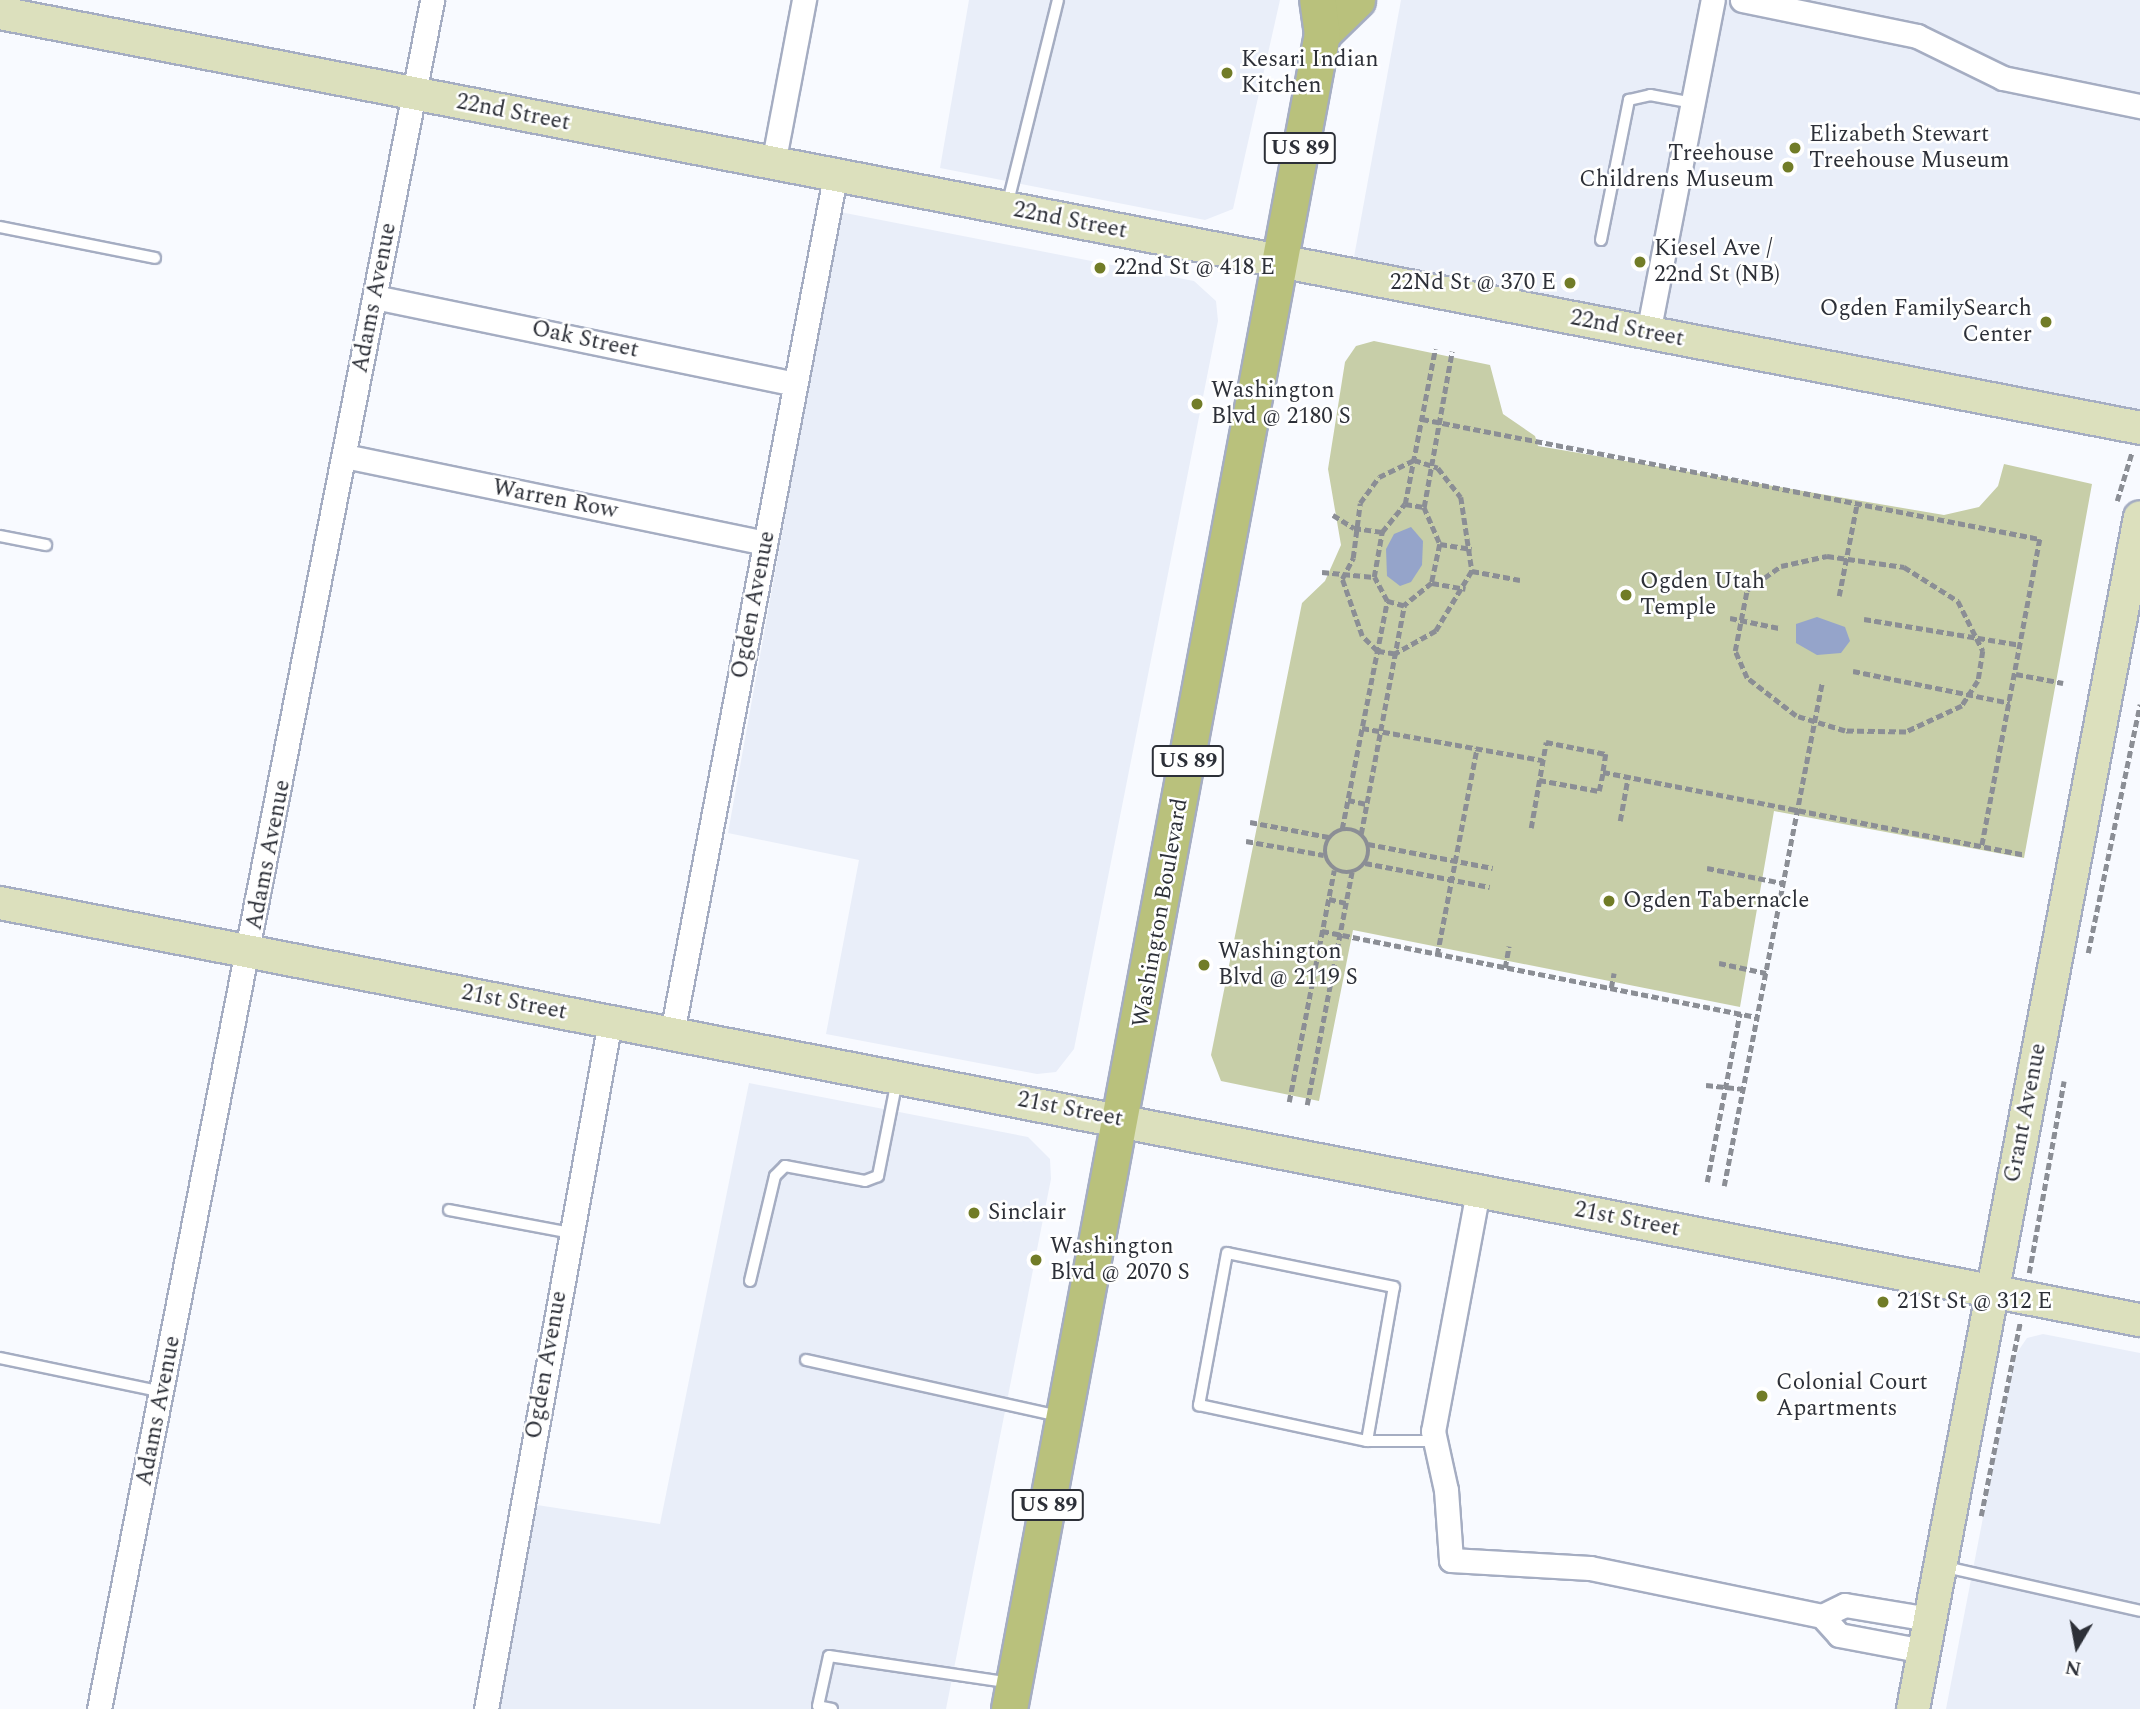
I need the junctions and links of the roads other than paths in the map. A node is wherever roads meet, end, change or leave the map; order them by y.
1 (432, 0) edge
2 (804, 0) edge
3 (1058, 0) edge
4 (1317, 0) edge
5 (1357, 0) edge
6 (1713, 0) edge
7 (1742, 0) edge
8 (0, 13) edge
9 (1322, 34) junction
10 (414, 93) junction
11 (1693, 103) junction
12 (2140, 106) edge
13 (773, 164) junction
14 (835, 177) junction
15 (1006, 209) junction
16 (0, 227) edge
17 (1601, 240) dead end
18 (155, 258) dead end
19 (1278, 262) junction
20 (374, 297) junction
21 (1648, 333) junction
22 (795, 384) junction
23 (2140, 428) edge
24 (345, 456) junction
25 (2140, 517) edge
26 (0, 536) edge
27 (765, 543) junction
28 (47, 545) dead end
29 (0, 903) edge
30 (251, 952) junction
31 (610, 1021) junction
32 (672, 1033) junction
33 (898, 1077) junction
34 (1122, 1120) junction
35 (1478, 1191) junction
36 (449, 1210) dead end
37 (571, 1233) junction
38 (750, 1282) dead end
39 (1992, 1291) junction
40 (2140, 1320) edge
41 (0, 1358) edge
42 (806, 1360) dead end
43 (163, 1392) junction
44 (1065, 1417) junction
45 (1367, 1441) junction
46 (1434, 1441) junction
47 (1940, 1566) junction
48 (2140, 1611) edge
49 (1822, 1616) junction
50 (1930, 1619) junction
51 (1924, 1651) junction
52 (1011, 1696) edge
53 (99, 1709) edge
54 (486, 1709) edge
55 (832, 1709) edge
56 (1913, 1709) edge

1 - 10 street, Adams Avenue
2 - 13 street
3 - 15 lane
4 - 9 main road, Washington Boulevard / US 89
5 - 9 main road
6 - 11 street
7 - 12 street
8 - 10 street, 22nd Street
9 - 19 main road, Washington Boulevard / US 89
10 - 13 street, 22nd Street
10 - 20 street, Adams Avenue
11 - 17 lane
11 - 21 street
13 - 14 street, 22nd Street
14 - 15 street, 22nd Street
14 - 22 street, Ogden Avenue
15 - 19 street, 22nd Street
16 - 18 lane
19 - 21 street, 22nd Street
19 - 34 main road, Washington Boulevard / US 89
20 - 22 street, Oak Street
20 - 24 street, Adams Avenue
21 - 23 street, 22nd Street
22 - 27 street, Ogden Avenue
24 - 27 street, Warren Row
24 - 30 street, Adams Avenue
25 - 39 street, Grant Avenue
26 - 28 lane
27 - 32 street, Ogden Avenue
29 - 30 street, 21st Street
30 - 31 street, 21st Street
30 - 43 street, Adams Avenue
31 - 32 street, 21st Street
31 - 37 street, Ogden Avenue
32 - 33 street, 21st Street
33 - 34 street, 21st Street
33 - 38 lane
34 - 35 street, 21st Street
34 - 44 main road, Washington Boulevard / US 89
35 - 39 street, 21st Street
35 - 46 street
36 - 37 lane
37 - 54 street, Ogden Avenue
39 - 40 street, 21st Street
39 - 47 street, Grant Avenue
41 - 43 lane
42 - 44 lane
43 - 53 street, Adams Avenue
44 - 52 main road, Washington Boulevard / US 89
45 - 45 lane
45 - 46 lane
46 - 49 street
47 - 48 lane
47 - 50 street, Grant Avenue
49 - 50 street
49 - 51 street
50 - 51 street, Grant Avenue
51 - 56 street, Grant Avenue
52 - 55 lane

